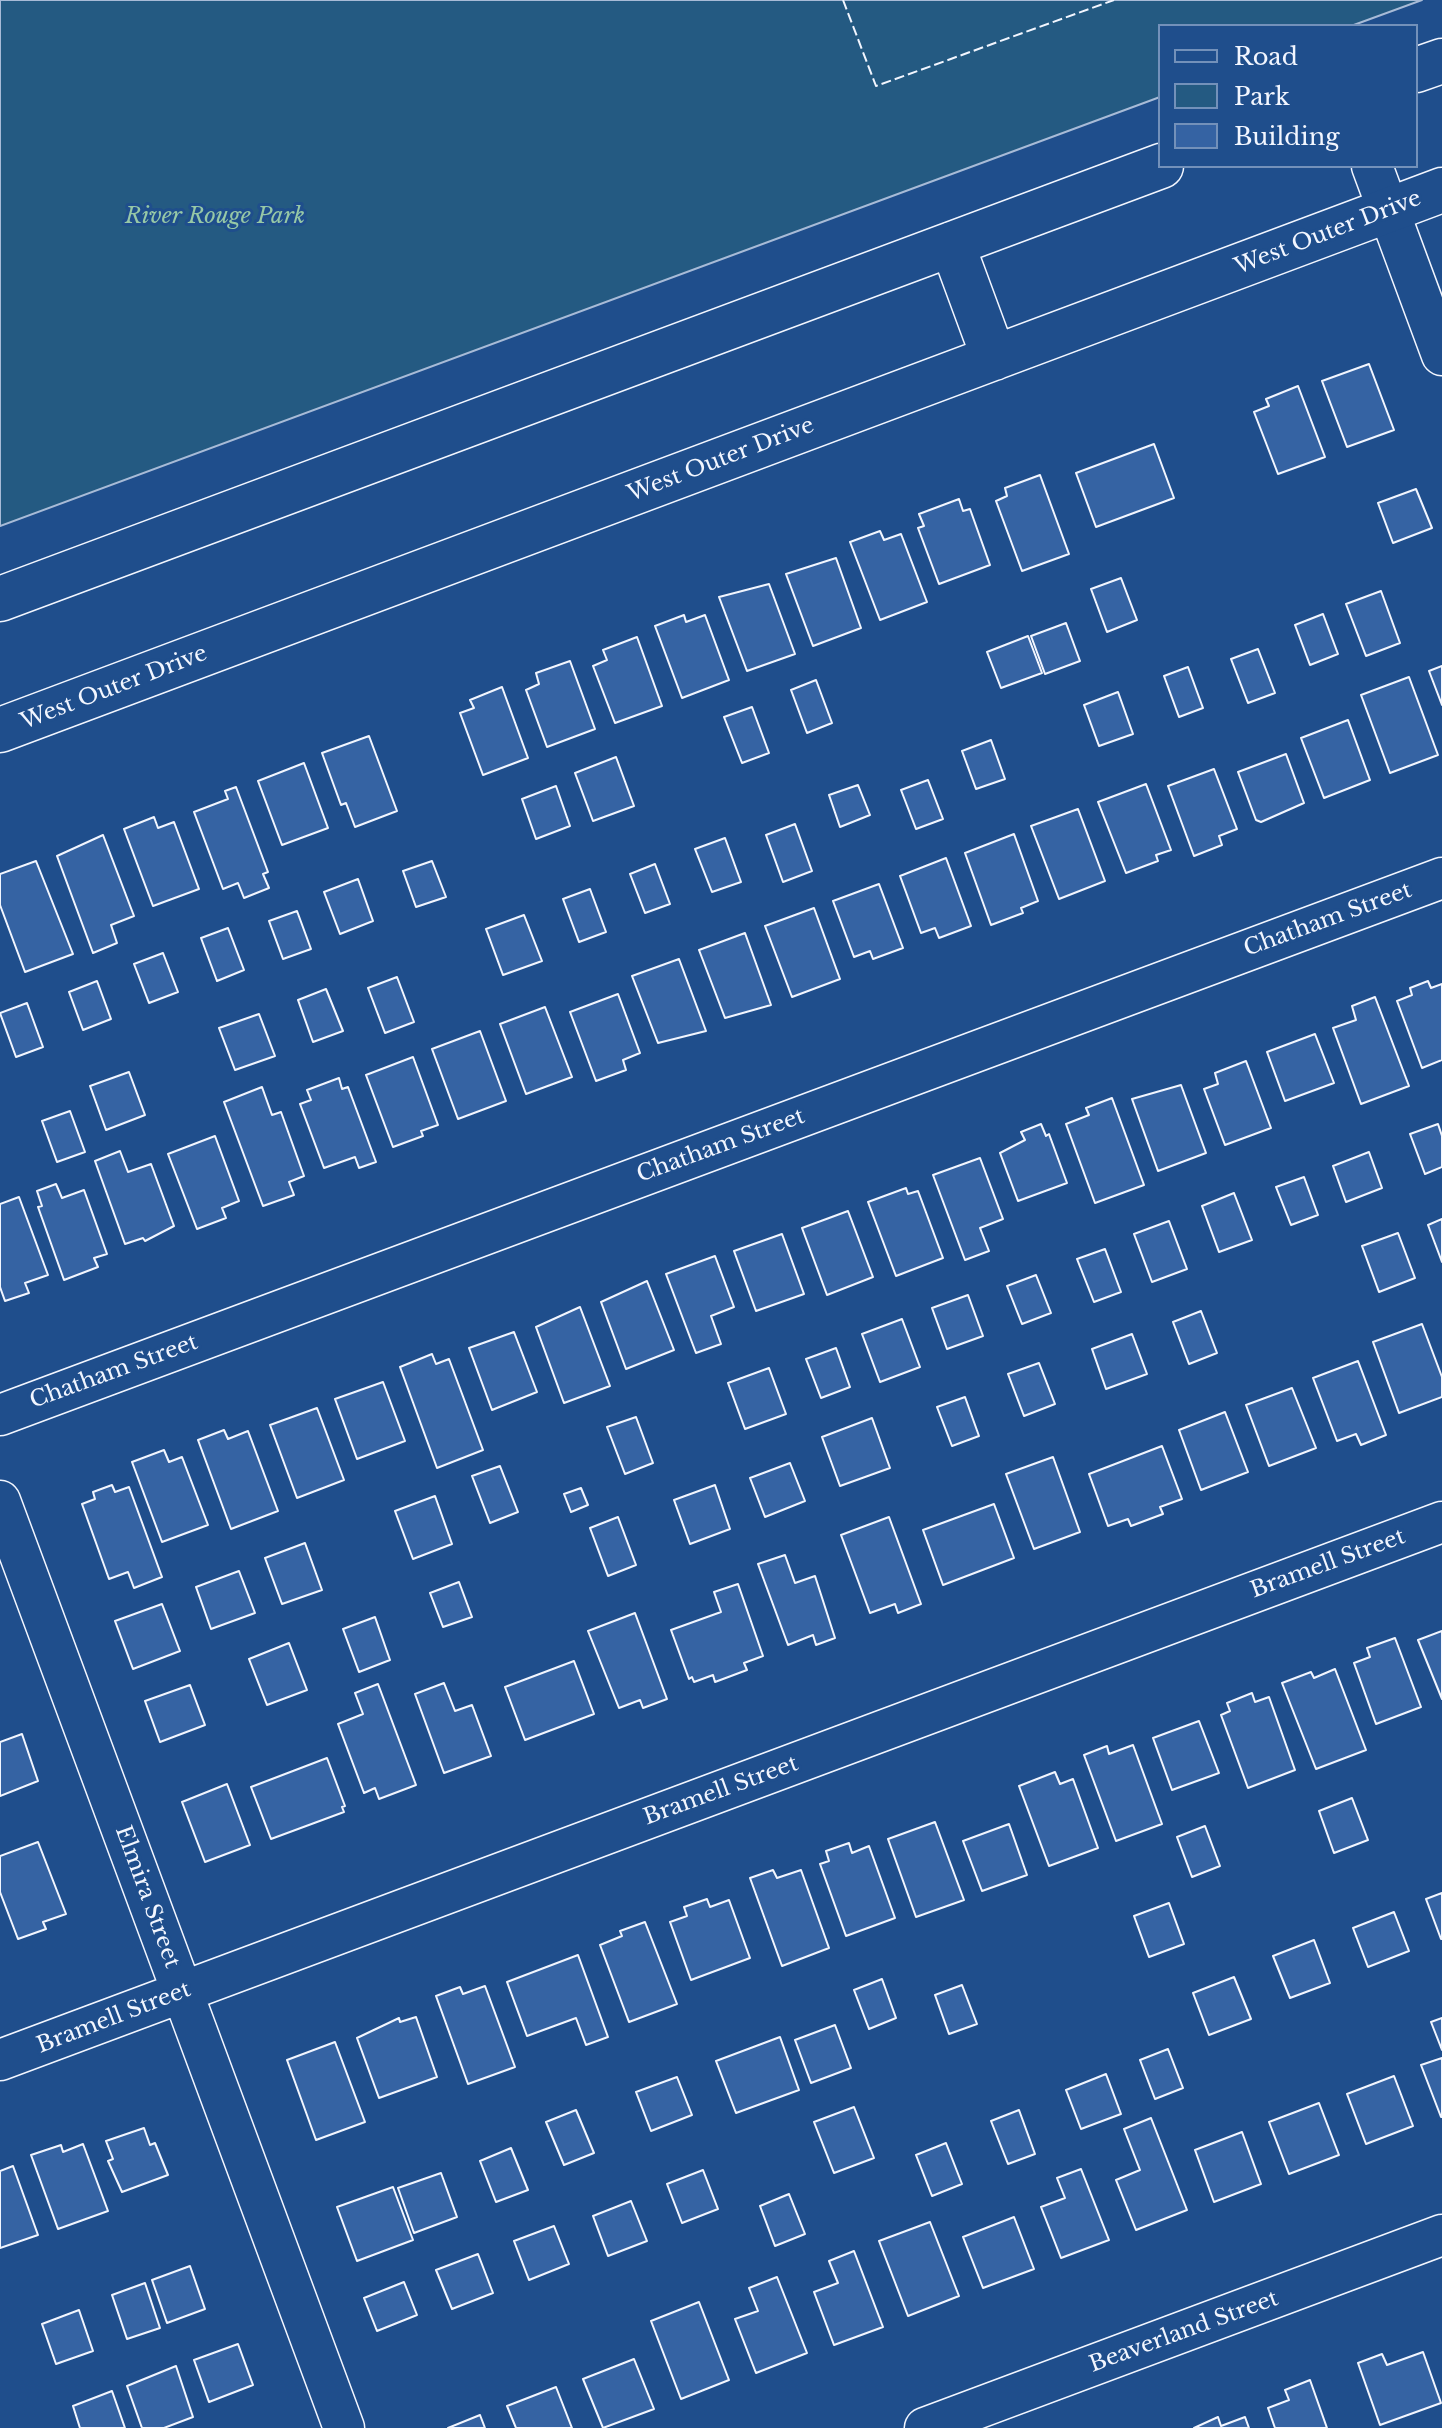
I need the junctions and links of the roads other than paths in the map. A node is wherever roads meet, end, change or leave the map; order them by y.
1 (1442, 61) edge
2 (1418, 69) edge
3 (1158, 167) edge
4 (1373, 168) edge
5 (1442, 190) edge
6 (1388, 210) junction
7 (952, 244) junction
8 (1442, 355) edge
9 (994, 358) junction
10 (0, 599) edge
11 (0, 730) edge
12 (1442, 878) edge
13 (0, 1415) edge
14 (0, 1501) edge
15 (1442, 1522) edge
16 (182, 1992) junction
17 (0, 2060) edge
18 (1442, 2235) edge
19 (344, 2428) edge
20 (925, 2428) edge

1 - 2 main road
3 - 7 main road
4 - 6 street
5 - 6 main road, West Outer Drive
6 - 8 street
6 - 9 main road, West Outer Drive
7 - 9 main road
7 - 10 main road
9 - 11 main road, West Outer Drive
12 - 13 street, Chatham Street
14 - 16 street, Elmira Street
15 - 16 street, Bramell Street
16 - 17 street, Bramell Street
16 - 19 street, Elmira Street
18 - 20 street, Beaverland Street

